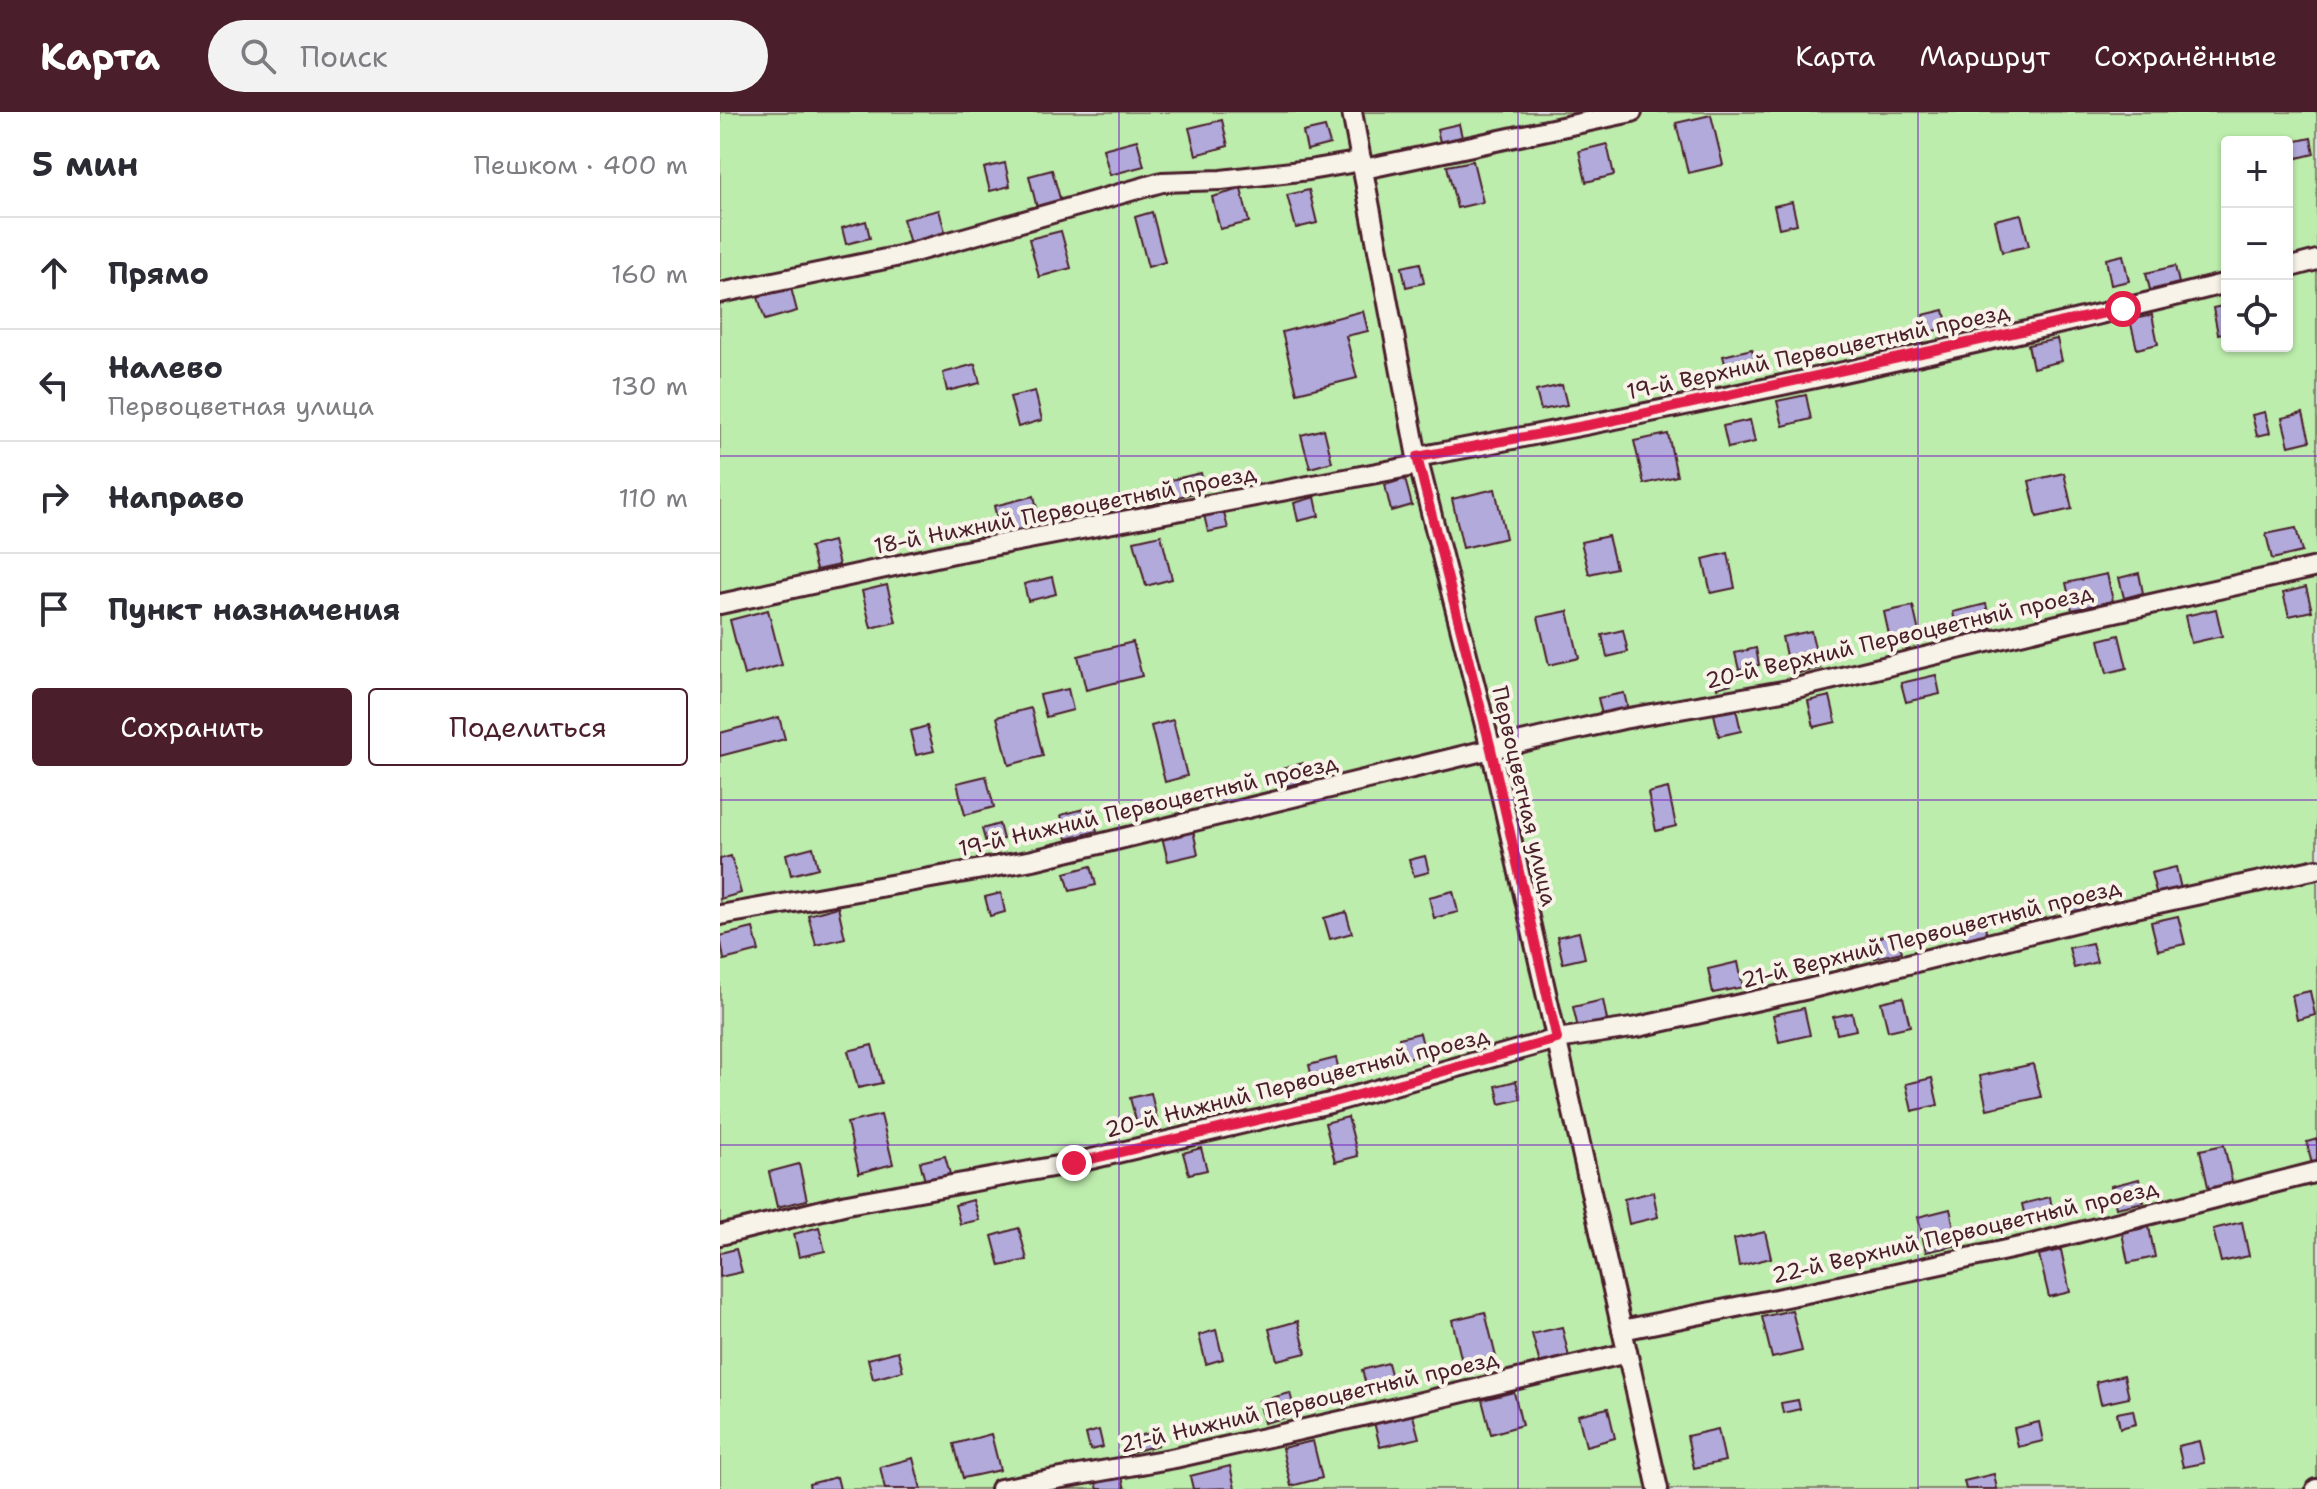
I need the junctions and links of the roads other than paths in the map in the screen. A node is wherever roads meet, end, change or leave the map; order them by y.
1 (1352, 112) edge
2 (1632, 112) edge
3 (1363, 165) junction
4 (2317, 260) edge
5 (2293, 266) edge
6 (2221, 284) edge
7 (720, 293) edge
8 (1418, 461) junction
9 (2317, 567) edge
10 (720, 604) edge
11 (1491, 749) junction
12 (2317, 869) edge
13 (720, 915) edge
14 (1557, 1039) junction
15 (2317, 1172) edge
16 (720, 1235) edge
17 (1622, 1330) junction
18 (1627, 1353) junction
19 (1000, 1489) edge
20 (1658, 1489) edge

1 - 3 lane, Первоцветная улица
2 - 3 lane
3 - 7 lane
3 - 8 lane, Первоцветная улица
4 - 5 lane
6 - 8 lane, 19-й Верхний Первоцветный проезд
8 - 10 lane, 18-й Нижний Первоцветный проезд
8 - 11 lane, Первоцветная улица
9 - 11 lane, 20-й Верхний Первоцветный проезд
11 - 13 lane, 19-й Нижний Первоцветный проезд
11 - 14 lane, Первоцветная улица
12 - 14 lane, 21-й Верхний Первоцветный проезд
14 - 16 lane, 20-й Нижний Первоцветный проезд
14 - 17 lane, Первоцветная улица
15 - 17 lane, 22-й Верхний Первоцветный проезд
17 - 18 lane, Первоцветная улица
18 - 19 lane, 21-й Нижний Первоцветный проезд
18 - 20 lane, Первоцветная улица

